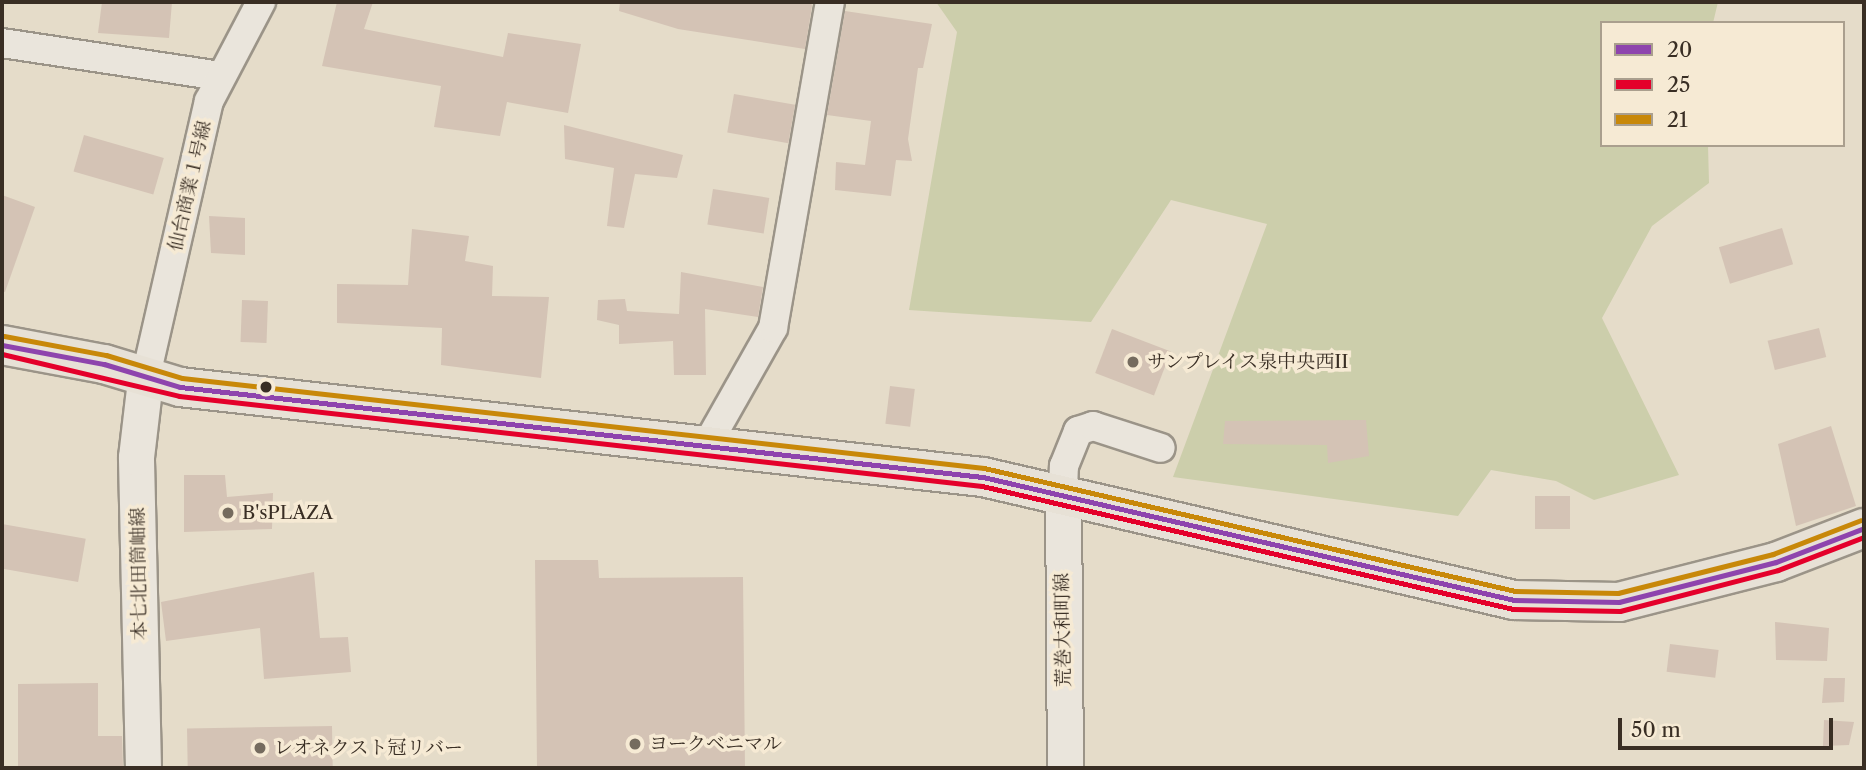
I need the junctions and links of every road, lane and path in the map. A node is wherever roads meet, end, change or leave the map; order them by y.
1 (261, 2) edge
2 (830, 2) edge
3 (2, 43) edge
4 (220, 76) junction
5 (2, 345) edge
6 (145, 380) junction
7 (708, 443) junction
8 (1161, 448) dead end
9 (1063, 492) junction
10 (1864, 528) edge
11 (143, 768) edge
12 (1065, 768) edge

1 - 4 street, 仙台商業１号線
2 - 7 street
3 - 4 street
4 - 6 street, 仙台商業１号線
5 - 6 main road
6 - 7 main road
6 - 11 street, 本七北田筒岫線
7 - 9 main road
8 - 9 street
9 - 10 main road
9 - 12 street, 荒巻大和町線

